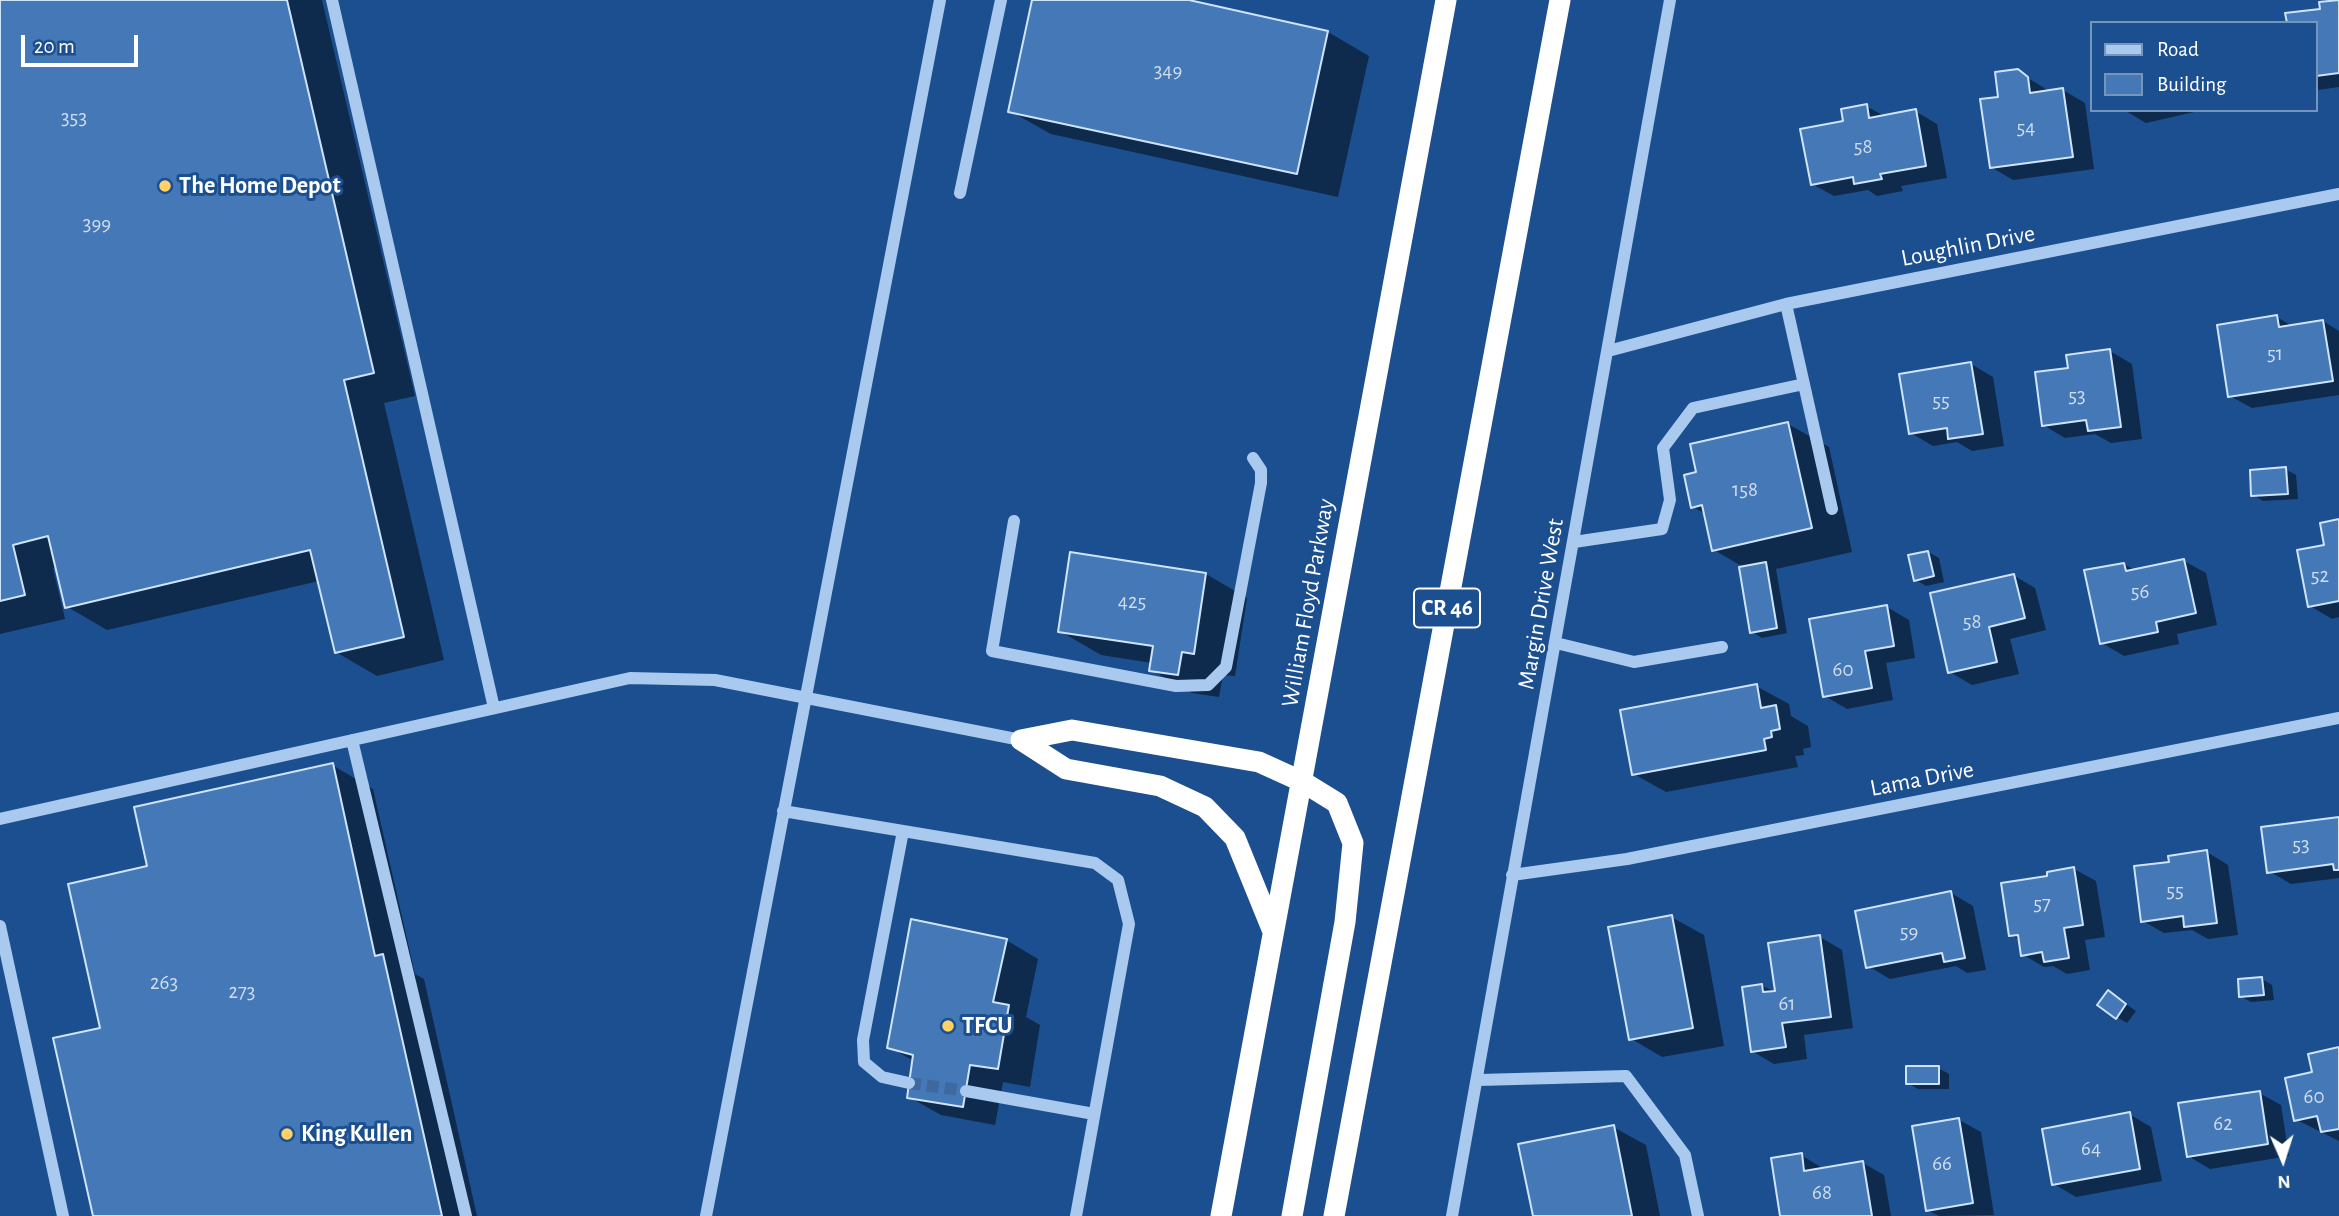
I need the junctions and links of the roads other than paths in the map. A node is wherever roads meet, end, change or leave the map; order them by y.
1 (332, 0) edge
2 (940, 0) edge
3 (1001, 0) edge
4 (1446, 0) edge
5 (1559, 0) edge
6 (1670, 0) edge
7 (960, 193) dead end
8 (2339, 194) edge
9 (1786, 304) junction
10 (1608, 351) junction
11 (1804, 384) junction
12 (1253, 458) dead end
13 (1832, 509) dead end
14 (1014, 520) dead end
15 (1574, 542) junction
16 (1556, 643) junction
17 (1722, 647) dead end
18 (805, 698) junction
19 (494, 708) junction
20 (2339, 718) edge
21 (352, 740) junction
22 (1021, 740) junction
23 (1303, 782) junction
24 (783, 811) junction
25 (0, 819) edge
26 (903, 831) junction
27 (1512, 875) junction
28 (0, 926) edge
29 (1274, 933) junction
30 (1479, 1080) junction
31 (909, 1083) tunnel mouth
32 (966, 1091) tunnel mouth
33 (1094, 1114) junction
34 (63, 1216) edge
35 (466, 1216) edge
36 (706, 1216) edge
37 (1076, 1216) edge
38 (1221, 1216) edge
39 (1292, 1216) edge
40 (1334, 1216) edge
41 (1452, 1216) edge
42 (1698, 1216) edge

1 - 19 street
2 - 18 street
3 - 7 street
4 - 23 highway, William Floyd Parkway
5 - 40 highway, CR 46
6 - 10 street, Margin Drive West
8 - 9 street, Loughlin Drive
9 - 10 street, Loughlin Drive
9 - 11 street
10 - 15 street, Margin Drive West
11 - 13 street
11 - 15 street
12 - 14 street
15 - 16 street, Margin Drive West
16 - 17 street
16 - 27 street, Margin Drive West
18 - 19 street
18 - 22 street
18 - 24 street
19 - 21 street
20 - 27 street, Lama Drive
21 - 25 street
21 - 35 street
22 - 23 highway
22 - 29 highway
23 - 29 highway, William Floyd Parkway
23 - 39 highway
24 - 26 street
24 - 36 street
26 - 31 street
26 - 33 street
27 - 30 street, Margin Drive West
28 - 34 street
29 - 38 highway, William Floyd Parkway
30 - 41 street, Margin Drive West
30 - 42 street
32 - 33 street
33 - 37 street

